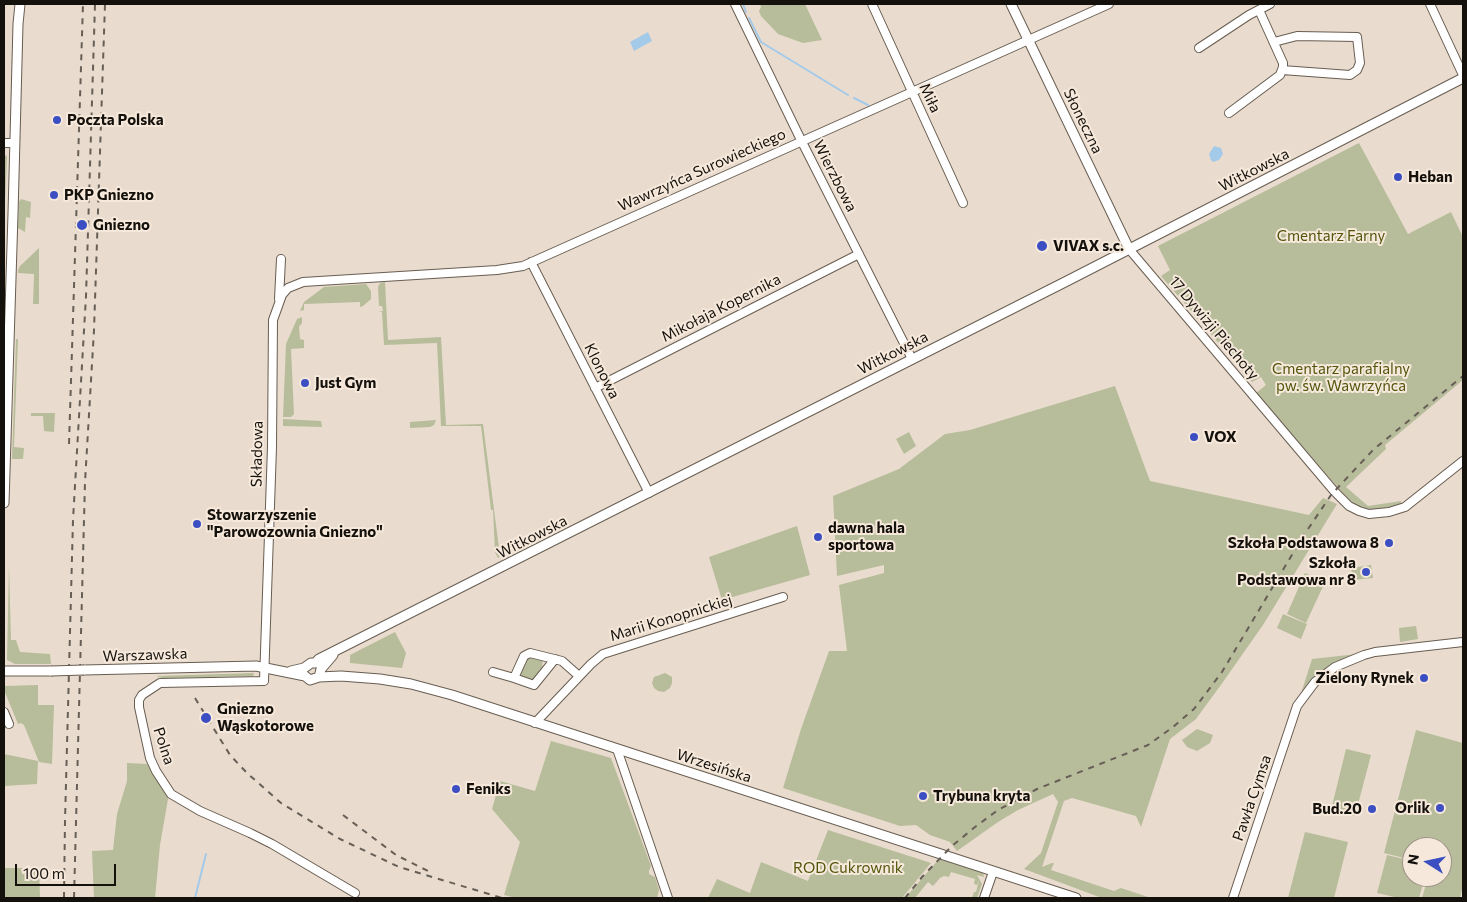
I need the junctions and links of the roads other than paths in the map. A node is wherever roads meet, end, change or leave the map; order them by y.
1 (20, 4) edge
2 (735, 4) edge
3 (872, 4) edge
4 (1012, 4) edge
5 (1109, 4) edge
6 (1270, 4) edge
7 (1430, 4) edge
8 (1259, 10) junction
9 (1028, 39) junction
10 (1274, 42) junction
11 (1199, 48) dead end
12 (1282, 70) junction
13 (1463, 77) edge
14 (912, 92) junction
15 (1229, 113) dead end
16 (801, 140) junction
17 (4, 143) edge
18 (15, 143) junction
19 (963, 203) dead end
20 (1129, 249) junction
21 (859, 254) junction
22 (281, 259) dead end
23 (531, 262) junction
24 (8, 264) edge
25 (281, 270) junction
26 (292, 286) junction
27 (279, 302) junction
28 (912, 359) junction
29 (595, 388) junction
30 (1463, 461) edge
31 (649, 493) junction
32 (4, 503) edge
33 (783, 597) dead end
34 (1463, 642) edge
35 (332, 656) junction
36 (555, 659) junction
37 (264, 667) junction
38 (318, 670) junction
39 (4, 672) edge
40 (305, 672) junction
41 (493, 672) dead end
42 (337, 674) junction
43 (579, 676) junction
44 (514, 678) junction
45 (4, 712) edge
46 (535, 722) junction
47 (9, 724) dead end
48 (617, 749) junction
49 (993, 872) junction
50 (354, 893) dead end
51 (668, 898) edge
52 (984, 898) edge
53 (1076, 898) edge
54 (1232, 898) edge

1 - 18 street
2 - 16 street, Wierzbowa
3 - 14 street, Miła
4 - 9 street, Słoneczna
5 - 9 street, Wawrzyńca Surowieckiego
6 - 8 street
7 - 13 street
8 - 10 street
8 - 11 street
9 - 14 street, Wawrzyńca Surowieckiego
9 - 20 street, Słoneczna
10 - 12 street
10 - 12 street
12 - 15 street
13 - 20 street, Witkowska
14 - 16 street, Wawrzyńca Surowieckiego
14 - 19 street, Miła
16 - 21 street, Wierzbowa
16 - 23 street, Wawrzyńca Surowieckiego
17 - 18 street
18 - 24 street
20 - 28 street, Witkowska
20 - 30 street, 17 Dywizji Piechoty
21 - 28 street, Wierzbowa
21 - 29 street, Mikołaja Kopernika
22 - 25 street, Składowa
23 - 26 street, Wawrzyńca Surowieckiego
23 - 29 street, Klonowa
24 - 32 street
25 - 26 street
25 - 27 street, Składowa
26 - 27 street, Składowa
27 - 37 street, Składowa
28 - 31 street, Witkowska
29 - 31 street, Klonowa
31 - 35 street, Witkowska
33 - 43 street, Marii Konopnickiej
34 - 54 street, Pawła Cymsa
35 - 38 street, Witkowska
35 - 42 street
36 - 43 street
36 - 44 street
36 - 44 street
37 - 39 street, Warszawska, bridge
37 - 40 street, Warszawska
37 - 50 street, Polna
38 - 40 street, Witkowska
38 - 40 street, Wrzesińska
38 - 42 street, Wrzesińska
41 - 44 street
42 - 46 street, Wrzesińska
43 - 46 street, Marii Konopnickiej
45 - 47 street
46 - 48 street, Wrzesińska
48 - 49 street, Wrzesińska
48 - 51 street
49 - 52 street
49 - 53 street, Wrzesińska

